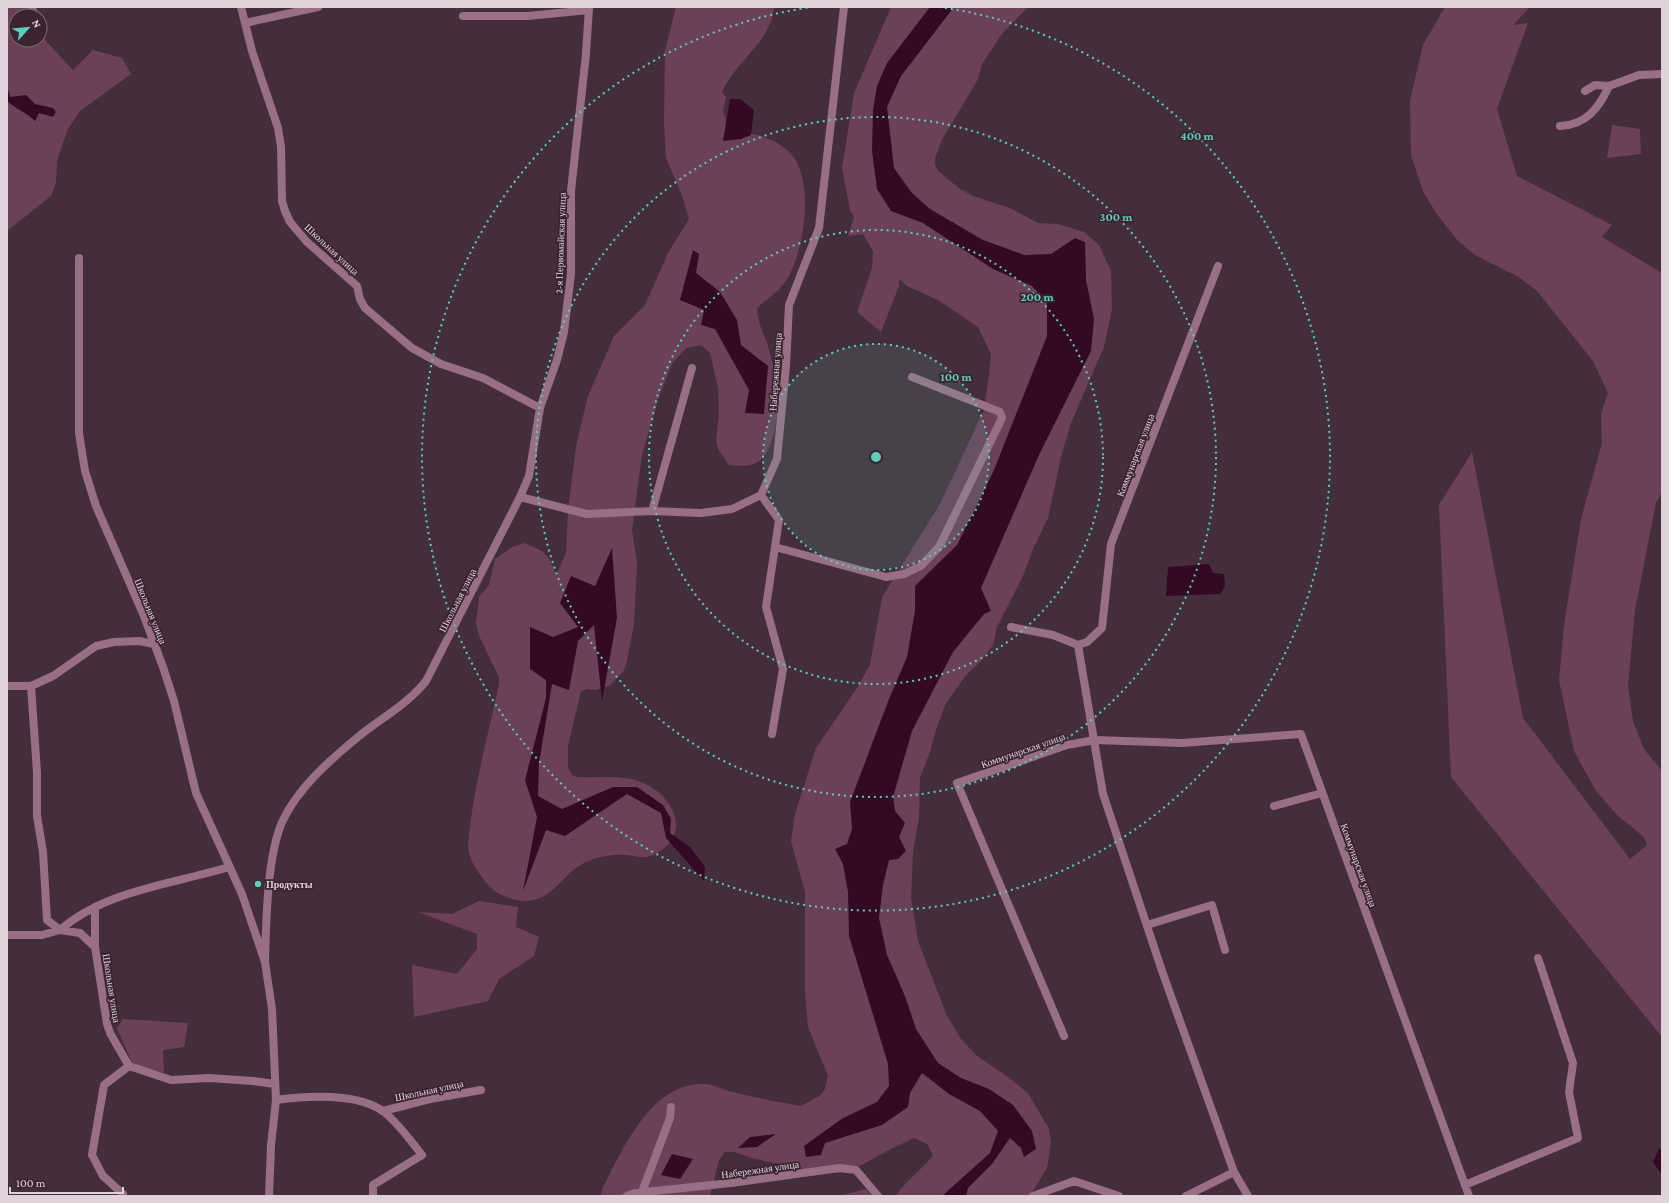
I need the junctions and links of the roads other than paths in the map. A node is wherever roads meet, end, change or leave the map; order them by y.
1 (241, 7) edge
2 (318, 7) edge
3 (844, 7) edge
4 (589, 8) edge
5 (463, 16) dead end
6 (245, 24) junction
7 (1662, 74) edge
8 (1609, 86) junction
9 (1586, 91) dead end
10 (1560, 126) dead end
11 (79, 258) dead end
12 (1218, 266) dead end
13 (692, 368) dead end
14 (912, 377) dead end
15 (540, 408) junction
16 (529, 476) joint
17 (761, 495) junction
18 (520, 497) junction
19 (652, 511) junction
20 (775, 547) junction
21 (1011, 627) dead end
22 (154, 644) junction
23 (1078, 645) junction
24 (7, 686) edge
25 (31, 686) junction
26 (772, 734) dead end
27 (1095, 740) junction
28 (1322, 793) junction
29 (1274, 806) dead end
30 (229, 867) junction
31 (95, 907) junction
32 (1147, 925) junction
33 (60, 930) junction
34 (7, 935) edge
35 (95, 948) junction
36 (1225, 950) dead end
37 (1538, 958) dead end
38 (265, 962) junction
39 (1064, 1036) dead end
40 (129, 1066) junction
41 (275, 1084) junction
42 (481, 1090) dead end
43 (276, 1100) junction
44 (671, 1106) dead end
45 (383, 1111) junction
46 (1234, 1172) junction
47 (1465, 1185) junction
48 (638, 1194) edge
49 (122, 1196) edge
50 (269, 1196) edge
51 (373, 1196) edge
52 (627, 1196) edge
53 (878, 1196) edge
54 (1033, 1196) edge
55 (1119, 1196) edge
56 (1186, 1196) edge
57 (1248, 1196) edge
58 (1469, 1196) edge

1 - 6 street, Школьная улица
2 - 6 street
3 - 17 street, Набережная улица
4 - 5 street
4 - 15 street, 2-я Первомайская улица
6 - 15 street, Школьная улица
7 - 8 street
8 - 9 street
8 - 10 street
11 - 22 street, Школьная улица
12 - 23 street, Коммунарская улица
13 - 19 street
14 - 20 street
15 - 16 street, 2-я Первомайская улица
16 - 18 street, Школьная улица
17 - 19 street
17 - 20 street
18 - 19 street
18 - 38 street, Школьная улица
20 - 26 street
21 - 23 street
22 - 25 street
22 - 30 street, Школьная улица
23 - 27 street
24 - 25 street
25 - 33 street
27 - 28 street, Коммунарская улица
27 - 32 street
27 - 39 street, Коммунарская улица
28 - 29 street
28 - 47 street, Коммунарская улица
30 - 31 street
30 - 38 street, Школьная улица
31 - 33 street
31 - 35 street
32 - 36 street
32 - 46 street
33 - 34 street, Школьная улица
33 - 35 street, Школьная улица
35 - 40 street, Школьная улица
37 - 47 street
38 - 41 street, Школьная улица
40 - 41 street
40 - 49 street
41 - 43 street, Школьная улица
42 - 45 street, Школьная улица
43 - 45 street, Школьная улица
43 - 50 street, Школьная улица
44 - 48 street
45 - 51 street, Школьная улица
46 - 56 street
46 - 57 street
47 - 58 street, Коммунарская улица
48 - 52 street
48 - 53 street, Набережная улица
54 - 55 street

